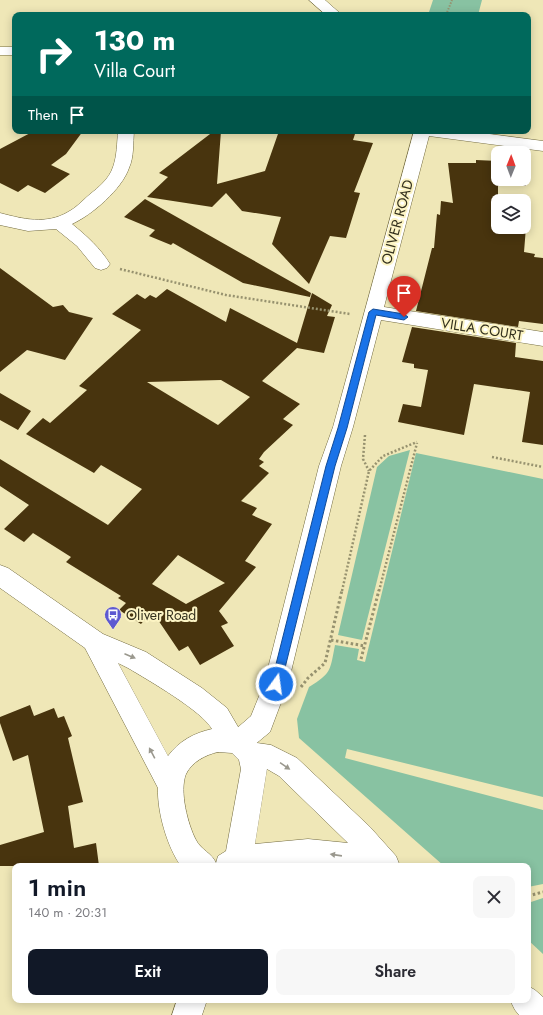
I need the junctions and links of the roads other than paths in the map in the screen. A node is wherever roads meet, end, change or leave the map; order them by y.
1 (316, 0) edge
2 (327, 12) edge
3 (0, 51) edge
4 (12, 51) edge
5 (126, 134) edge
6 (421, 134) edge
7 (453, 134) edge
8 (543, 146) edge
9 (0, 219) edge
10 (58, 223) junction
11 (101, 264) road end
12 (373, 315) junction
13 (543, 339) edge
14 (0, 575) edge
15 (94, 641) junction
16 (240, 746) junction
17 (171, 787) junction
18 (195, 863) edge
19 (232, 863) edge
20 (237, 863) edge
21 (365, 863) edge
22 (383, 863) edge
23 (528, 1003) edge
24 (541, 1015) edge

1 - 2 street
3 - 4 street
5 - 10 street
6 - 12 street, OLIVER ROAD
7 - 8 street
9 - 10 street
10 - 11 street
12 - 13 street, VILLA COURT
12 - 16 street, OLIVER ROAD
14 - 15 street
15 -> 16 street
17 -> 15 street
16 - 17 street
16 - 19 street
16 -> 22 street
17 - 18 street
21 -> 20 street
23 - 24 street

